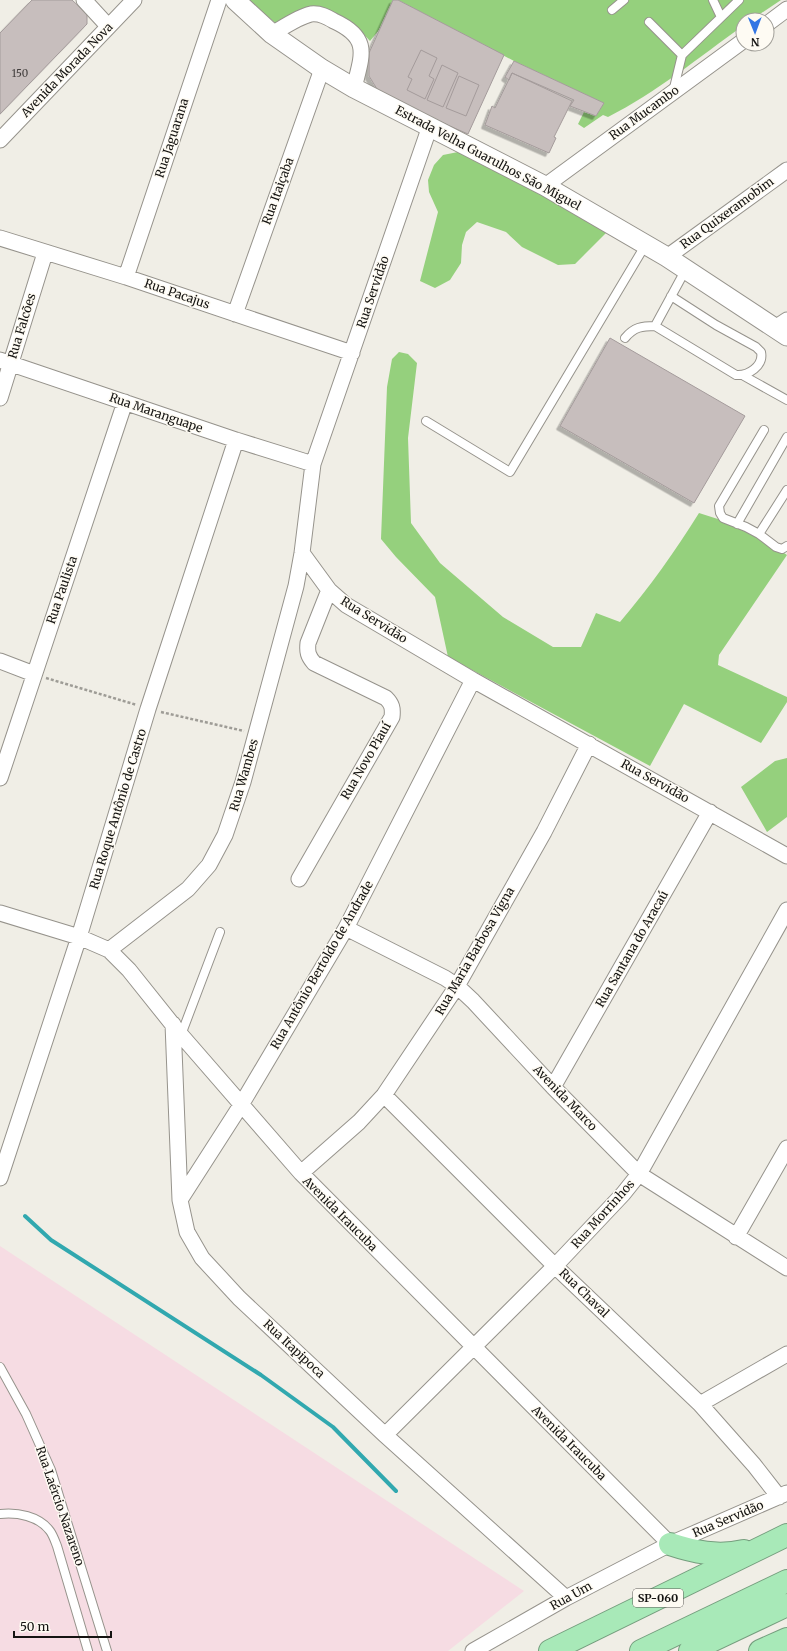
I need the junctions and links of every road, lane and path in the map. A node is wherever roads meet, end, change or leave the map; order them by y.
1 (84, 0) edge
2 (134, 0) edge
3 (219, 0) edge
4 (235, 0) edge
5 (624, 0) edge
6 (713, 0) edge
7 (739, 0) edge
8 (787, 9) edge
9 (612, 10) dead end
10 (721, 17) junction
11 (775, 18) edge
12 (649, 22) dead end
13 (108, 26) junction
14 (272, 34) junction
15 (735, 47) edge
16 (682, 55) junction
17 (322, 69) junction
18 (354, 88) junction
19 (672, 93) junction
20 (430, 126) junction
21 (0, 140) edge
22 (787, 170) edge
23 (545, 186) junction
24 (0, 238) edge
25 (646, 244) junction
26 (45, 253) junction
27 (667, 257) junction
28 (686, 269) junction
29 (126, 277) junction
30 (671, 296) junction
31 (235, 314) junction
32 (655, 326) junction
33 (783, 328) edge
34 (626, 338) dead end
35 (352, 353) junction
36 (5, 362) edge
37 (744, 376) junction
38 (0, 398) edge
39 (787, 400) edge
40 (125, 402) junction
41 (426, 421) dead end
42 (764, 430) dead end
43 (787, 437) edge
44 (236, 440) junction
45 (313, 464) junction
46 (787, 490) edge
47 (737, 524) junction
48 (759, 534) junction
49 (787, 546) edge
50 (302, 553) junction
51 (329, 590) junction
52 (0, 661) edge
53 (34, 674) junction
54 (473, 680) junction
55 (589, 744) junction
56 (0, 778) edge
57 (710, 812) junction
58 (787, 856) edge
59 (299, 879) dead end
60 (787, 910) edge
61 (0, 913) edge
62 (346, 928) junction
63 (220, 932) dead end
64 (79, 937) junction
65 (109, 950) junction
66 (457, 986) junction
67 (177, 1029) junction
68 (553, 1087) junction
69 (384, 1095) junction
70 (241, 1105) junction
71 (787, 1148) edge
72 (301, 1174) junction
73 (639, 1174) junction
74 (0, 1178) edge
75 (180, 1200) junction
76 (736, 1238) junction
77 (555, 1266) junction
78 (787, 1268) edge
79 (472, 1347) junction
80 (787, 1354) edge
81 (0, 1367) edge
82 (700, 1404) junction
83 (385, 1435) junction
84 (783, 1495) edge
85 (0, 1514) edge
86 (787, 1535) edge
87 (670, 1544) junction
88 (766, 1545) junction
89 (787, 1581) edge
90 (566, 1598) junction
91 (787, 1605) edge
92 (787, 1639) edge
93 (88, 1651) edge
94 (107, 1651) edge
95 (473, 1651) edge
96 (550, 1651) edge
97 (641, 1651) edge
98 (690, 1651) edge
99 (760, 1651) edge

1 - 13 street
2 - 13 street, Avenida Morada Nova
3 - 29 street, Rua Jaguarana
4 - 14 street, Estrada Velha Guarulhos São Miguel
5 - 9 lane
6 - 10 lane
7 - 10 lane
8 - 11 street
10 - 16 lane
12 - 16 lane
13 - 21 street, Avenida Morada Nova
14 - 17 street, Estrada Velha Guarulhos São Miguel
14 - 18 street
15 - 19 street, Rua Mucambo
16 - 19 lane
17 - 18 street, Estrada Velha Guarulhos São Miguel
17 - 31 street, Rua Itaiçaba
18 - 20 street, Estrada Velha Guarulhos São Miguel
19 - 23 street, Rua Mucambo
20 - 23 street, Estrada Velha Guarulhos São Miguel
20 - 35 street, Rua Servidão
22 - 27 street, Rua Quixeramobim
23 - 25 street, Estrada Velha Guarulhos São Miguel
24 - 26 street, Rua Pacajus
25 - 27 street, Estrada Velha Guarulhos São Miguel
25 - 41 lane
26 - 29 street, Rua Pacajus
26 - 36 street, Rua Falcões
27 - 28 street, Estrada Velha Guarulhos São Miguel
28 - 30 lane
28 - 33 street, Estrada Velha Guarulhos São Miguel
29 - 31 street, Rua Pacajus
30 - 32 lane
30 - 37 lane
31 - 35 street, Rua Pacajus
32 - 34 lane
32 - 37 lane
35 - 45 street, Rua Servidão
36 - 38 street, Rua Falcões
36 - 40 street, Rua Maranguape
37 - 39 lane
40 - 44 street, Rua Maranguape
40 - 53 street, Rua Paulista
42 - 47 lane
43 - 47 lane
44 - 45 street, Rua Maranguape
44 - 64 street, Rua Roque Antônio de Castro
45 - 50 street, Rua Servidão
46 - 48 lane
47 - 48 lane
48 - 49 lane
50 - 51 street, Rua Servidão
50 - 65 street, Rua Wambes
51 - 54 street, Rua Servidão
51 - 59 street, Rua Novo Piauí
52 - 53 street
53 - 56 street, Rua Paulista
54 - 55 street, Rua Servidão
54 - 62 street, Rua Antônio Bertoldo de Andrade
55 - 57 street, Rua Servidão
55 - 66 street, Rua Maria Barbosa Vigna
57 - 58 street, Rua Servidão
57 - 68 street, Rua Santana do Aracaú
60 - 73 street, Rua Morrinhos
61 - 64 street, Avenida Iraucuba
62 - 66 street, Avenida Marco
62 - 70 street, Rua Antônio Bertoldo de Andrade
63 - 67 lane
64 - 65 street, Avenida Iraucuba
64 - 74 street, Rua Roque Antônio de Castro
65 - 67 street, Avenida Iraucuba
66 - 68 street, Avenida Marco
66 - 69 street, Rua Maria Barbosa Vigna
67 - 70 street, Avenida Iraucuba
67 - 75 street, Rua Itapipoca
68 - 73 street, Avenida Marco
69 - 72 street, Rua Maria Barbosa Vigna
69 - 77 street, Rua Chaval
70 - 72 street, Avenida Iraucuba
70 - 75 street, Rua Antônio Bertoldo de Andrade
71 - 76 street
72 - 79 street, Avenida Iraucuba
73 - 76 street, Avenida Marco
73 - 77 street, Rua Morrinhos
75 - 83 street, Rua Itapipoca
76 - 78 street, Avenida Marco
77 - 79 street, Rua Morrinhos
77 - 82 street, Rua Chaval
79 - 83 street, Rua Morrinhos
79 - 87 street, Avenida Iraucuba
80 - 82 street
81 - 94 lane, Rua Laércio Nazareno
82 - 84 street, Rua Chaval
83 - 90 street, Rua Itapipoca
84 - 87 street, Rua Servidão
85 - 93 lane
86 - 88 highway, SP-060
87 - 88 highway
87 - 90 street, Rua Um
88 - 96 highway, SP-060
89 - 97 highway
90 - 95 street, Rua Um
91 - 98 highway
92 - 99 highway

